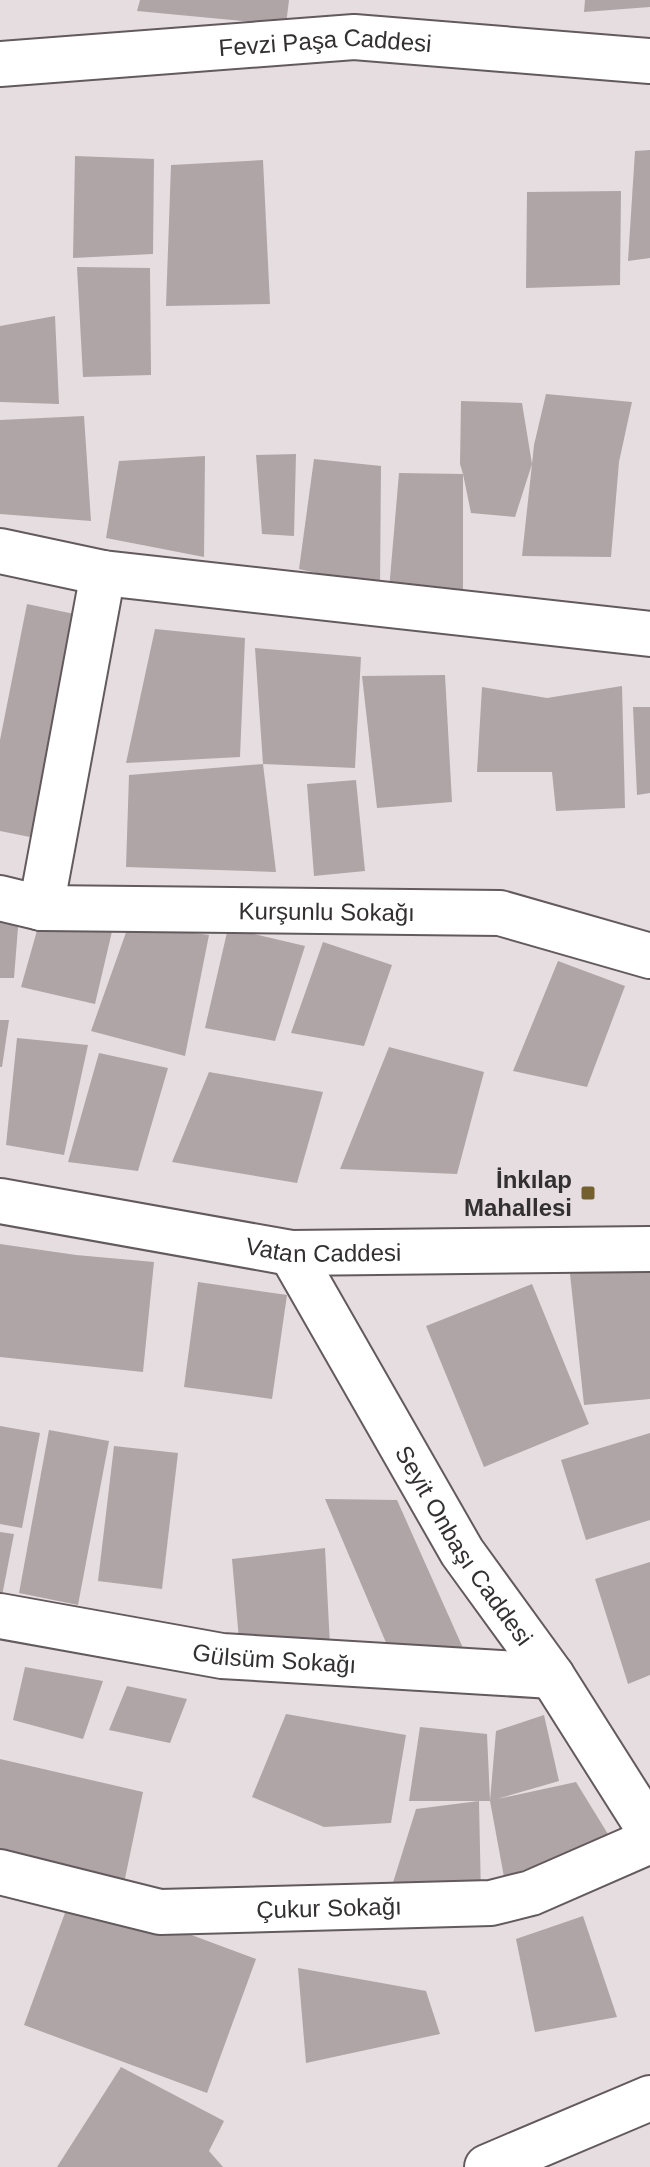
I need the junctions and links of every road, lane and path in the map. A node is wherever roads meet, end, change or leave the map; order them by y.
1 (353, 18) edge
2 (650, 61) edge
3 (0, 64) edge
4 (0, 551) edge
5 (103, 573) junction
6 (650, 634) edge
7 (20, 903) edge
8 (650, 956) edge
9 (0, 1201) edge
10 (650, 1249) edge
11 (291, 1253) junction
12 (0, 1616) edge
13 (552, 1676) junction
14 (650, 1831) edge
15 (650, 1841) edge
16 (0, 1872) edge
17 (650, 2098) edge
18 (487, 2167) edge

1 - 2 street, Fevzi Paşa Caddesi
1 - 3 street, Fevzi Paşa Caddesi
4 - 5 street
5 - 6 street
5 - 7 street
7 - 8 street, Kurşunlu Sokağı
9 - 11 street, Vatan Caddesi
10 - 11 street, Vatan Caddesi
11 - 13 street, Seyit Onbaşı Caddesi
12 - 13 street, Gülsüm Sokağı
13 - 14 street, Seyit Onbaşı Caddesi
15 - 16 street, Çukur Sokağı
17 - 18 street

